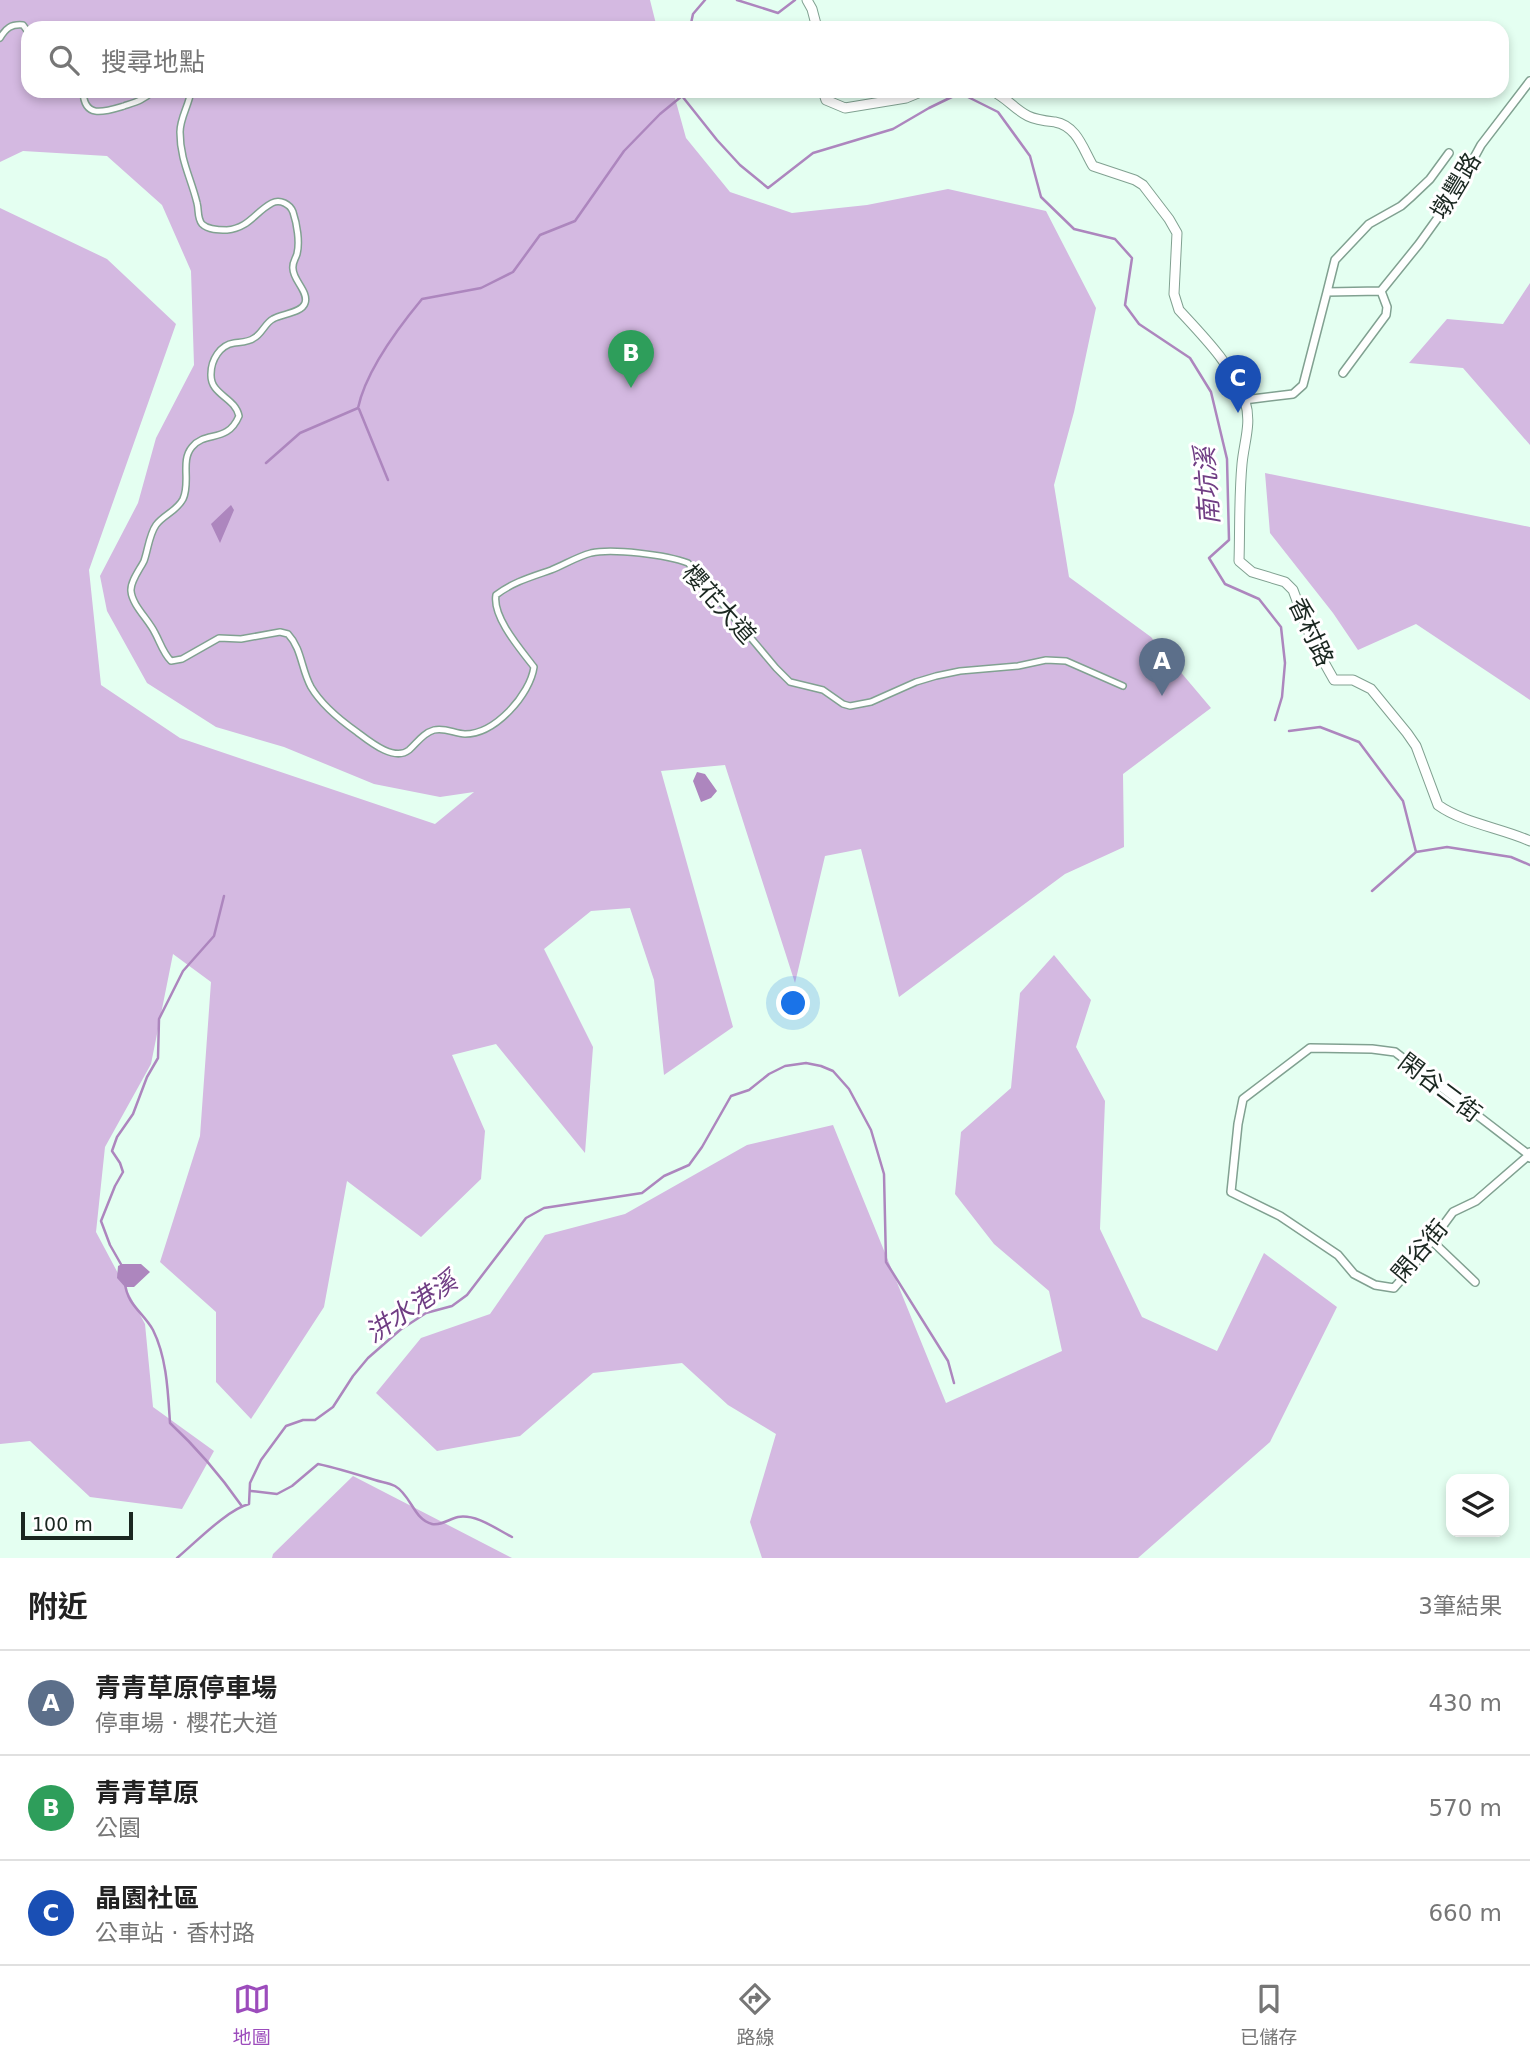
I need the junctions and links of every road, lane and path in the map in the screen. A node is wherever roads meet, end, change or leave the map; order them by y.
1 (807, 0) edge
2 (815, 21) edge
3 (21, 25) edge
4 (0, 38) edge
5 (1530, 81) edge
6 (84, 98) edge
7 (146, 98) edge
8 (190, 98) edge
9 (825, 98) edge
10 (906, 98) edge
11 (1006, 98) edge
12 (1449, 153) dead end
13 (1381, 290) junction
14 (1326, 292) junction
15 (1343, 373) dead end
16 (1244, 400) junction
17 (1124, 686) dead end
18 (1530, 841) edge
19 (1530, 1155) edge
20 (1231, 1192) joint
21 (1432, 1241) junction
22 (1475, 1282) dead end

1 - 2 street
3 - 4 street
5 - 13 street, 墩豐路
6 - 7 street
8 - 17 street, 櫻花大道
9 - 10 street
11 - 16 street, 香村路
12 - 14 street, 墩豐路
13 - 14 street
13 - 15 street
14 - 16 street, 墩豐路
16 - 18 street, 香村路
19 - 20 street, 閑谷二街
19 - 21 street, 閑谷街
20 - 21 street, 閑谷街
21 - 22 street

